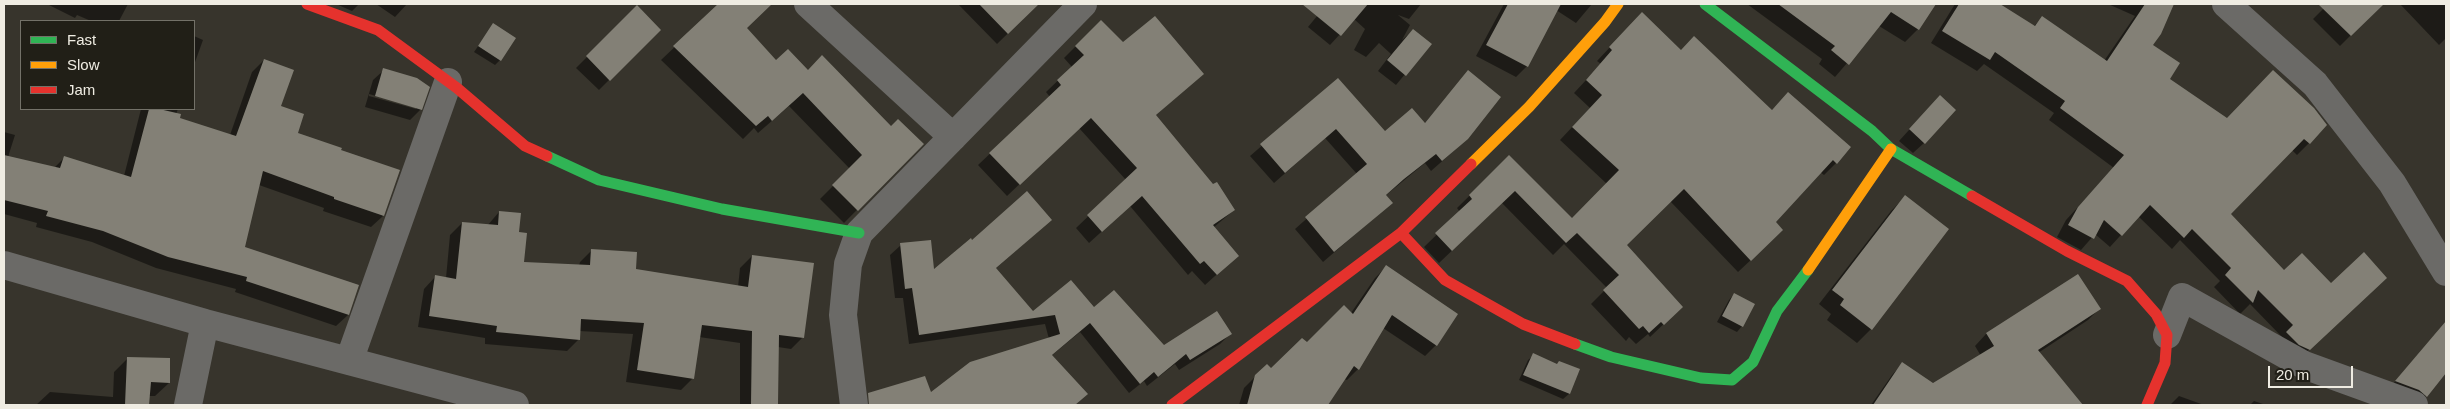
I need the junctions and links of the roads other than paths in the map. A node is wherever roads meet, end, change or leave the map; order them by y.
1 (307, 4) edge
2 (808, 4) edge
3 (1083, 4) edge
4 (1618, 4) edge
5 (1705, 4) edge
6 (2226, 4) edge
7 (448, 82) junction
8 (953, 138) junction
9 (1891, 149) junction
10 (859, 233) junction
11 (1401, 234) junction
12 (4, 265) edge
13 (2446, 272) edge
14 (206, 323) junction
15 (2167, 335) junction
16 (349, 361) junction
17 (188, 405) edge
18 (515, 405) edge
19 (854, 405) edge
20 (1172, 405) edge
21 (2147, 405) edge
22 (2414, 405) edge

1 - 7 street
2 - 8 street
3 - 8 street
4 - 11 street
5 - 9 street
6 - 13 street
7 - 10 street
7 - 16 street
8 - 10 street
9 - 11 street
9 - 15 street
10 - 19 street
11 - 20 street
12 - 14 street
14 - 16 street
14 - 17 street
15 - 21 street
15 - 22 street
16 - 18 street

